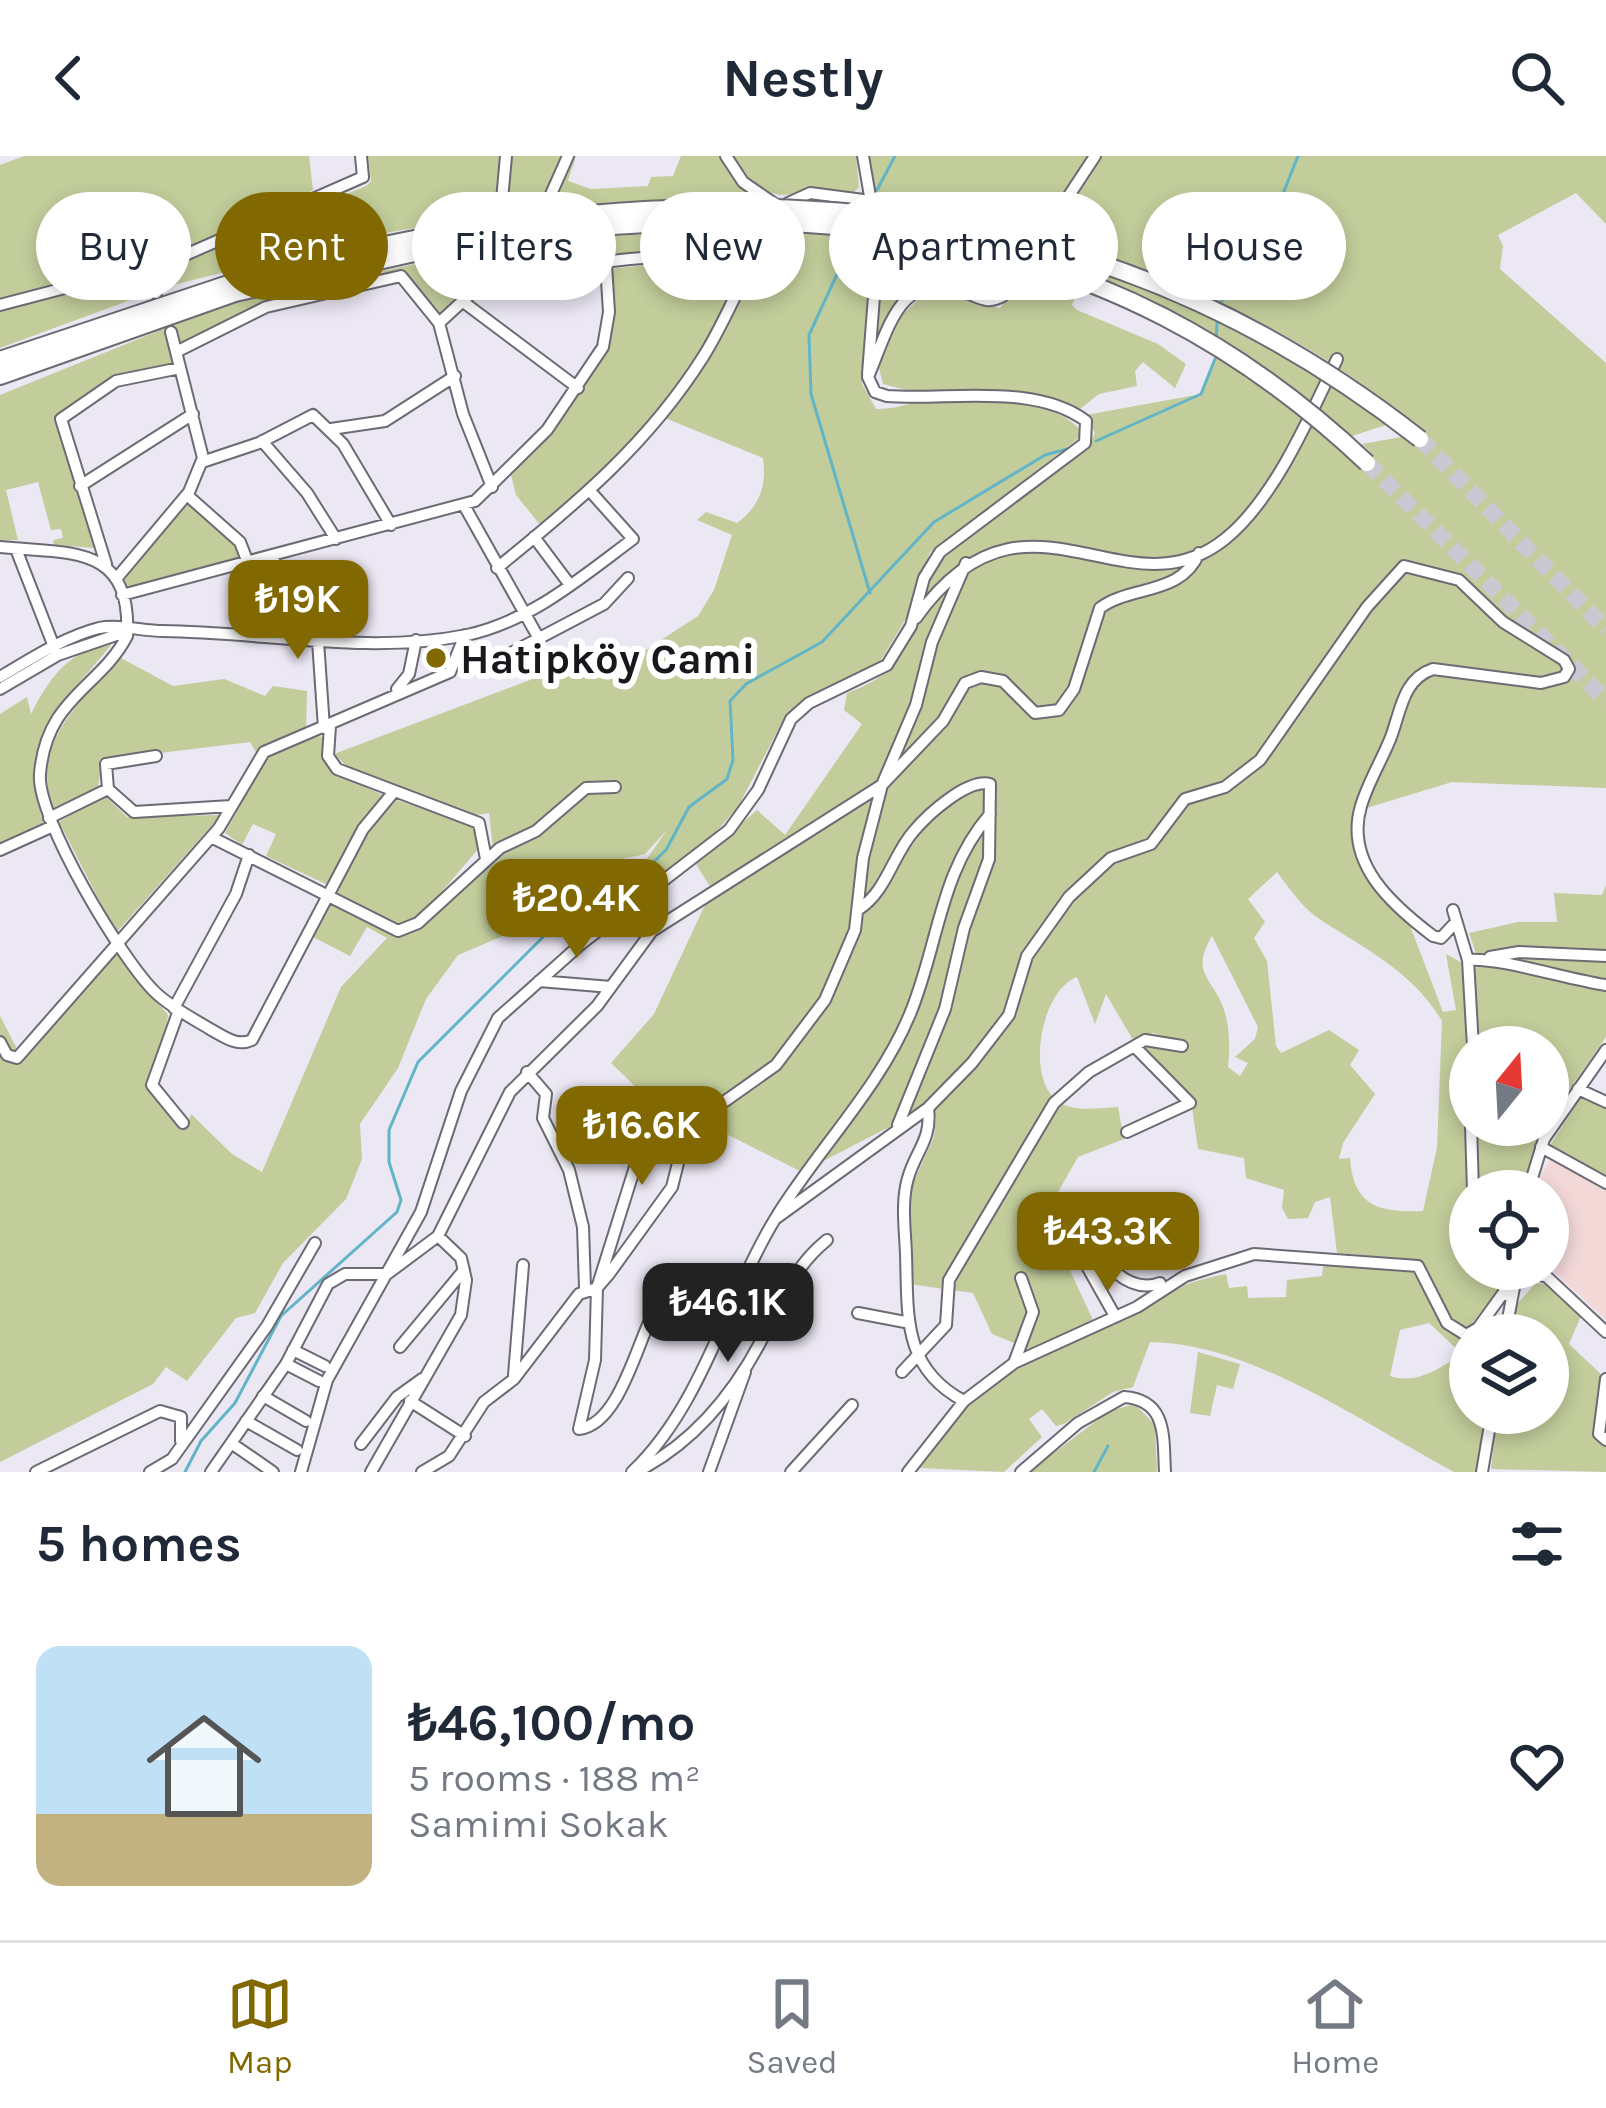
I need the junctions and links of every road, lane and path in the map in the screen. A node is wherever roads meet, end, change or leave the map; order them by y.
1 (361, 156) edge
2 (506, 156) edge
3 (568, 156) edge
4 (726, 156) edge
5 (863, 156) edge
6 (1095, 156) edge
7 (503, 192) edge
8 (553, 192) edge
9 (755, 192) edge
10 (869, 192) edge
11 (616, 217) edge
12 (616, 226) edge
13 (412, 245) edge
14 (412, 249) edge
15 (191, 253) edge
16 (36, 296) edge
17 (606, 300) edge
18 (732, 300) edge
19 (876, 300) edge
20 (462, 301) joint
21 (0, 305) edge
22 (439, 323) junction
23 (171, 332) dead end
24 (178, 351) junction
25 (1337, 359) dead end
26 (0, 360) edge
27 (180, 368) junction
28 (0, 376) edge
29 (454, 376) junction
30 (868, 377) junction
31 (578, 388) junction
32 (193, 413) junction
33 (331, 429) junction
34 (1420, 439) tunnel mouth
35 (262, 441) junction
36 (202, 461) junction
37 (1366, 463) tunnel mouth
38 (80, 486) junction
39 (492, 487) junction
40 (590, 491) junction
41 (187, 495) junction
42 (465, 508) junction
43 (391, 525) junction
44 (534, 537) junction
45 (336, 539) junction
46 (0, 548) edge
47 (16, 549) junction
48 (1199, 553) junction
49 (273, 556) junction
50 (248, 562) junction
51 (106, 563) junction
52 (966, 563) junction
53 (497, 568) junction
54 (628, 578) dead end
55 (116, 579) junction
56 (570, 585) junction
57 (122, 595) junction
58 (521, 616) junction
59 (911, 626) junction
60 (128, 631) junction
61 (465, 635) junction
62 (538, 637) junction
63 (296, 638) junction
64 (416, 640) junction
65 (317, 641) junction
66 (55, 651) junction
67 (511, 653) dead end
68 (0, 685) edge
69 (395, 692) junction
70 (327, 727) junction
71 (155, 756) dead end
72 (882, 785) junction
73 (615, 787) dead end
74 (108, 789) junction
75 (392, 794) junction
76 (231, 806) junction
77 (990, 814) junction
78 (51, 822) junction
79 (212, 837) junction
80 (0, 850) edge
81 (249, 855) junction
82 (486, 860) junction
83 (329, 895) junction
84 (860, 909) junction
85 (116, 943) junction
86 (1606, 956) edge
87 (1487, 958) junction
88 (1468, 960) junction
89 (539, 981) junction
90 (1606, 985) edge
91 (611, 987) junction
92 (177, 1009) junction
93 (1472, 1026) edge
94 (0, 1042) edge
95 (1135, 1046) junction
96 (1182, 1046) dead end
97 (1606, 1049) edge
98 (527, 1072) junction
99 (1578, 1089) junction
100 (1606, 1102) edge
101 (928, 1108) junction
102 (182, 1123) dead end
103 (895, 1131) junction
104 (1127, 1132) dead end
105 (1541, 1147) junction
106 (640, 1151) dead end
107 (1534, 1170) edge
108 (1606, 1183) edge
109 (775, 1220) junction
110 (1087, 1234) dead end
111 (438, 1236) junction
112 (827, 1240) dead end
113 (315, 1243) dead end
114 (523, 1265) dead end
115 (1088, 1268) dead end
116 (464, 1270) junction
117 (387, 1274) junction
118 (1145, 1277) dead end
119 (1021, 1278) dead end
120 (1164, 1284) junction
121 (591, 1288) junction
122 (1504, 1292) joint
123 (858, 1313) dead end
124 (1508, 1314) joint
125 (652, 1316) dead end
126 (1115, 1316) junction
127 (905, 1322) junction
128 (1606, 1331) edge
129 (400, 1347) dead end
130 (293, 1349) junction
131 (917, 1355) junction
132 (1014, 1363) junction
133 (286, 1364) junction
134 (748, 1364) junction
135 (325, 1366) dead end
136 (902, 1372) dead end
137 (425, 1378) junction
138 (1606, 1379) edge
139 (513, 1380) junction
140 (319, 1382) dead end
141 (263, 1396) junction
142 (410, 1401) junction
143 (964, 1402) junction
144 (852, 1405) dead end
145 (246, 1421) junction
146 (306, 1421) dead end
147 (1489, 1434) edge
148 (465, 1436) junction
149 (1606, 1440) edge
150 (231, 1443) junction
151 (181, 1444) junction
152 (361, 1444) dead end
153 (296, 1450) dead end
154 (655, 1466) edge
155 (1483, 1471) edge
156 (36, 1472) edge
157 (150, 1472) edge
158 (213, 1472) edge
159 (273, 1472) edge
160 (301, 1472) edge
161 (371, 1472) edge
162 (422, 1472) edge
163 (635, 1472) edge
164 (709, 1472) edge
165 (791, 1472) edge
166 (908, 1472) edge
167 (1021, 1472) edge
168 (1165, 1472) edge

1 - 15 street
2 - 7 street
3 - 8 street
4 - 9 street
5 - 10 street
6 - 30 street
11 - 34 highway, bridge
12 - 37 highway, bridge
13 - 26 highway
14 - 28 highway
16 - 21 street
17 - 31 street
18 - 40 street
19 - 30 street
20 - 22 street
20 - 31 street
22 - 24 street
22 - 29 street
23 - 24 street
24 - 27 street
25 - 48 street
27 - 32 street
27 - 38 street
29 - 33 street
29 - 39 street
30 - 59 street
31 - 39 street
32 - 36 street
32 - 38 street
33 - 35 street
33 - 43 street
35 - 36 street
35 - 45 street
36 - 41 street
38 - 51 street
39 - 42 street
40 - 44 street
40 - 56 street
41 - 50 street
41 - 55 street
42 - 43 street
42 - 53 street
43 - 45 street
44 - 53 street
44 - 56 street
45 - 49 street
46 - 47 street
47 - 51 street
47 - 66 street
48 - 52 street
48 - 72 street
49 - 50 street
49 - 63 street
50 - 57 street
51 - 55 street
52 - 59 street
52 - 72 street
53 - 58 street
54 - 62 street
55 - 57 street
56 - 58 street
57 - 60 street
58 - 61 street
58 - 62 street
59 - 89 street
60 - 63 street
60 - 66 street
60 - 78 street
61 - 64 street
61 - 69 street
62 - 67 street
63 - 65 street
64 - 65 street
64 - 69 street
65 - 70 street
66 - 68 street
69 - 70 street
70 - 75 street
70 - 76 street
71 - 74 street
72 - 84 street
72 - 91 street
73 - 82 street
74 - 76 street
74 - 78 street
75 - 82 street
75 - 83 street
76 - 79 street
77 - 84 street
77 - 103 street
77 - 109 street
78 - 80 street
78 - 85 street
79 - 81 street
79 - 85 street
81 - 83 street
81 - 92 street
82 - 83 street
83 - 92 street
84 - 121 street
85 - 92 street
85 - 94 street
86 - 87 street
87 - 88 street
87 - 90 street
88 - 93 street
88 - 101 street
89 - 91 street
89 - 117 street
91 - 98 street
92 - 102 street
95 - 96 street
95 - 104 street
95 - 131 street
97 - 99 street
98 - 111 street
98 - 121 street
99 - 100 street
99 - 105 street
101 - 103 street
101 - 127 street
103 - 109 street
105 - 107 street
105 - 108 street
106 - 121 street
109 - 163 street
110 - 120 street
111 - 116 street
111 - 117 street
112 - 134 street
113 - 151 street
114 - 139 street
115 - 126 street
116 - 129 street
116 - 137 street
117 - 130 street
117 - 160 street
118 - 120 street
119 - 132 street
120 - 122 street
120 - 126 street
121 - 125 street
121 - 139 street
122 - 124 street
123 - 127 street
124 - 128 street
126 - 132 street
127 - 131 street
130 - 133 street
130 - 135 street
131 - 136 street
131 - 143 street
132 - 143 street
133 - 140 street
133 - 141 street
134 - 154 street
134 - 164 street
137 - 142 street
137 - 152 street
138 - 149 street
139 - 148 street
141 - 145 street
141 - 146 street
142 - 148 street
142 - 161 street
143 - 166 street
144 - 165 street
145 - 150 street
145 - 153 street
147 - 155 street
148 - 162 street
150 - 158 street
150 - 159 street
151 - 156 street
151 - 157 street
154 - 163 street
167 - 168 street

